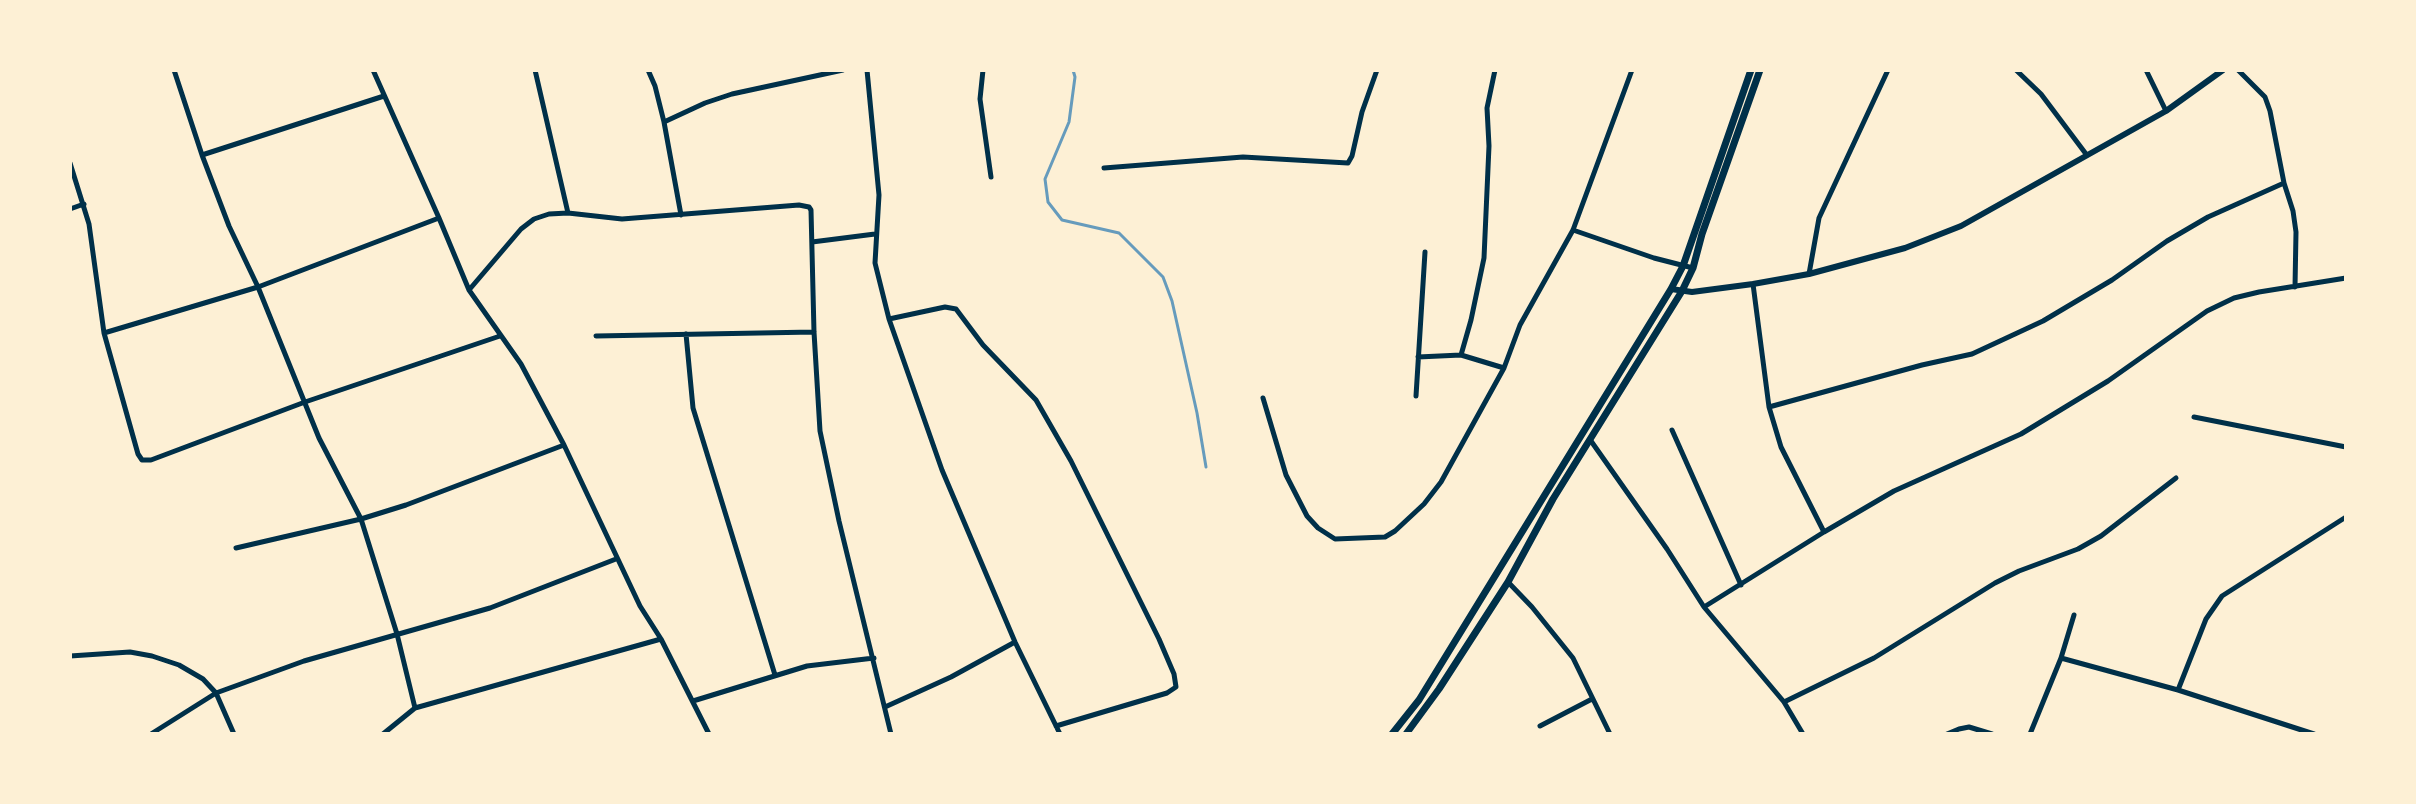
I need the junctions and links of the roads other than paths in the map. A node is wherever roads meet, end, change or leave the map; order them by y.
1 (174, 70) edge
2 (373, 70) edge
3 (535, 70) edge
4 (648, 70) edge
5 (843, 70) edge
6 (867, 70) edge
7 (983, 70) edge
8 (1377, 70) edge
9 (1495, 70) edge
10 (1632, 70) edge
11 (1751, 70) edge
12 (1760, 70) edge
13 (1888, 70) edge
14 (2016, 70) edge
15 (2146, 70) edge
16 (2223, 70) edge
17 (2238, 70) edge
18 (384, 96) junction
19 (2166, 111) junction
20 (664, 122) junction
21 (2086, 154) junction
22 (202, 155) junction
23 (70, 163) edge
24 (1104, 168) dead end
25 (991, 177) dead end
26 (2284, 183) junction
27 (84, 204) junction
28 (70, 209) edge
29 (568, 213) junction
30 (681, 215) junction
31 (439, 218) junction
32 (1573, 230) junction
33 (875, 234) junction
34 (812, 242) junction
35 (1425, 252) dead end
36 (1683, 266) junction
37 (1693, 268) junction
38 (1809, 274) junction
39 (2346, 278) edge
40 (1753, 284) junction
41 (258, 287) junction
42 (2295, 287) junction
43 (1671, 289) junction
44 (469, 290) junction
45 (1682, 291) junction
46 (889, 319) junction
47 (814, 332) junction
48 (104, 333) junction
49 (686, 334) junction
50 (500, 336) junction
51 (596, 336) dead end
52 (1461, 355) junction
53 (1418, 357) junction
54 (1504, 368) junction
55 (1416, 396) dead end
56 (1263, 398) dead end
57 (305, 402) junction
58 (1769, 407) junction
59 (2194, 417) dead end
60 (1672, 430) dead end
61 (1591, 441) junction
62 (564, 445) junction
63 (2346, 447) edge
64 (2176, 478) dead end
65 (2346, 517) edge
66 (361, 519) junction
67 (1824, 532) junction
68 (236, 548) dead end
69 (616, 559) junction
70 (1508, 582) junction
71 (1741, 585) junction
72 (1704, 607) junction
73 (2074, 615) dead end
74 (397, 634) junction
75 (661, 639) junction
76 (1015, 642) junction
77 (70, 656) edge
78 (874, 658) junction
79 (2061, 658) junction
80 (775, 675) junction
81 (2178, 690) junction
82 (216, 693) junction
83 (1592, 699) junction
84 (693, 701) junction
85 (1784, 702) junction
86 (885, 707) junction
87 (415, 708) junction
88 (1056, 726) junction
89 (1540, 726) dead end
90 (151, 734) edge
91 (234, 734) edge
92 (383, 734) edge
93 (709, 734) edge
94 (891, 734) edge
95 (1060, 734) edge
96 (1392, 734) edge
97 (1406, 734) edge
98 (1610, 734) edge
99 (1803, 734) edge
100 (1947, 734) edge
101 (1992, 734) edge
102 (2030, 734) edge
103 (2314, 734) edge

1 - 22 street
2 - 18 street
3 - 29 street
4 - 20 street
5 - 20 street
6 - 33 street
7 - 25 street
8 - 24 street
9 - 52 street
10 - 32 street
11 - 36 main road
12 - 37 main road
13 - 38 street
14 - 21 street
15 - 19 street
16 - 19 street
17 - 26 street
18 - 22 street
18 - 31 street
19 - 21 street
20 - 30 street
21 - 38 street
22 - 41 street
23 - 27 street
26 - 42 street
26 - 58 street
27 - 28 street
27 - 48 street
29 - 30 street
29 - 44 street
30 - 34 street
31 - 41 street
31 - 44 street
32 - 36 street
32 - 54 street
33 - 34 street
33 - 46 street
34 - 47 street
35 - 53 street
36 - 37 street
36 - 43 main road
37 - 45 main road
38 - 40 street
39 - 42 street
40 - 45 street
40 - 58 street
41 - 48 street
41 - 57 street
42 - 67 street
43 - 45 street
43 - 96 main road
44 - 50 street
45 - 61 main road
46 - 76 street
46 - 88 street
47 - 49 street
47 - 78 street
48 - 57 street
49 - 51 street
49 - 80 street
50 - 57 street
50 - 62 street
52 - 53 street
52 - 54 street
53 - 55 street
54 - 56 street
57 - 66 street
58 - 67 street
59 - 63 street
60 - 71 street
61 - 70 main road
61 - 72 street
62 - 66 street
62 - 69 street
64 - 85 street
65 - 81 street
66 - 68 street
66 - 74 street
67 - 71 street
69 - 74 street
69 - 75 street
70 - 83 street
70 - 97 main road
71 - 72 street
72 - 85 street
73 - 79 street
74 - 82 street
74 - 87 street
75 - 84 street
75 - 87 street
76 - 86 street
76 - 88 street
77 - 82 street
78 - 80 street
78 - 86 street
79 - 81 street
79 - 102 street
80 - 84 street
81 - 103 street
82 - 90 street
82 - 91 street
83 - 89 street
83 - 98 street
84 - 93 street
85 - 99 street
86 - 94 street
87 - 92 street
88 - 95 street
100 - 101 street

